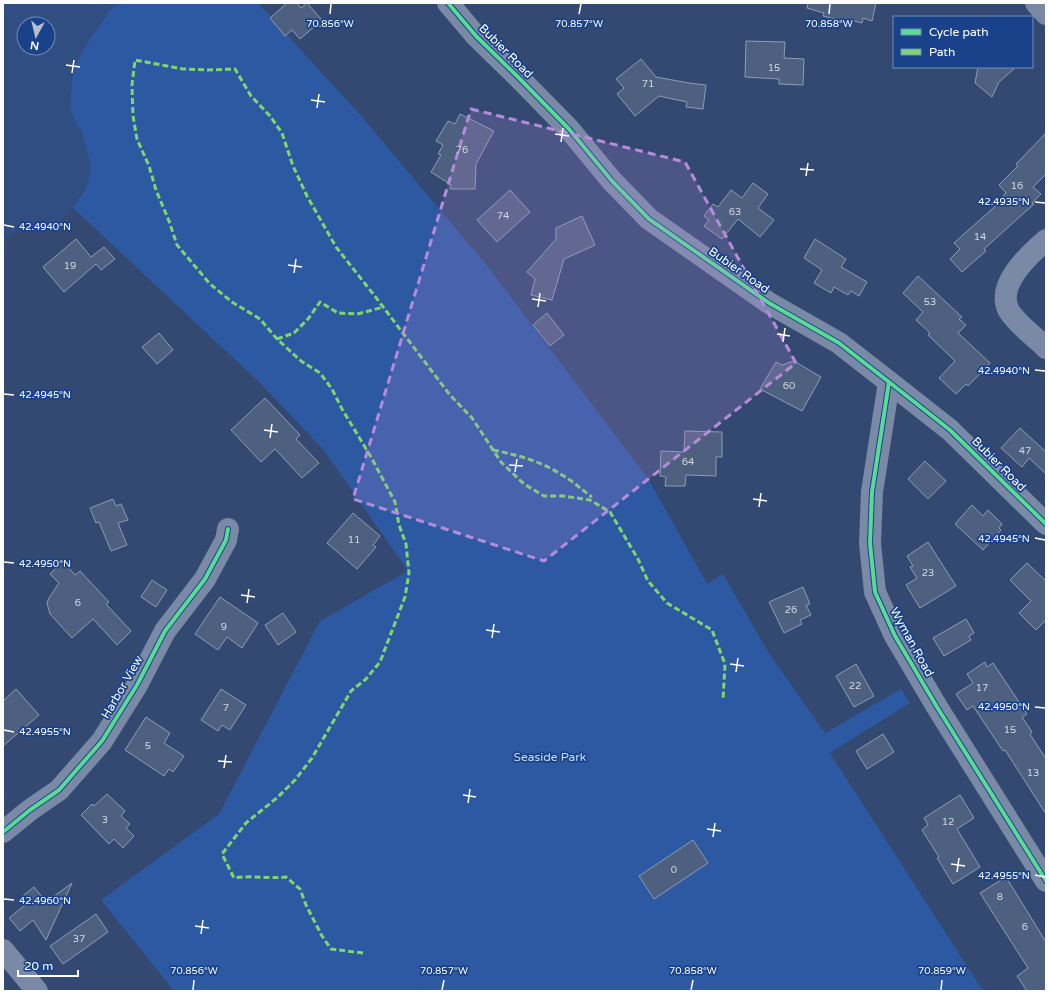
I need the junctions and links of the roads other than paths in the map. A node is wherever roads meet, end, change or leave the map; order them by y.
1 (448, 3) edge
2 (1036, 3) edge
3 (1046, 14) edge
4 (1046, 240) edge
5 (1046, 348) edge
6 (889, 382) junction
7 (1046, 524) edge
8 (228, 529) dead end
9 (3, 832) edge
10 (1046, 881) edge
11 (3, 950) edge
12 (37, 991) edge

1 - 6 street, Bubier Road
2 - 3 main road
4 - 5 street
6 - 7 street, Bubier Road
6 - 10 street, Wyman Road
8 - 9 street, Harbor View
11 - 12 street

